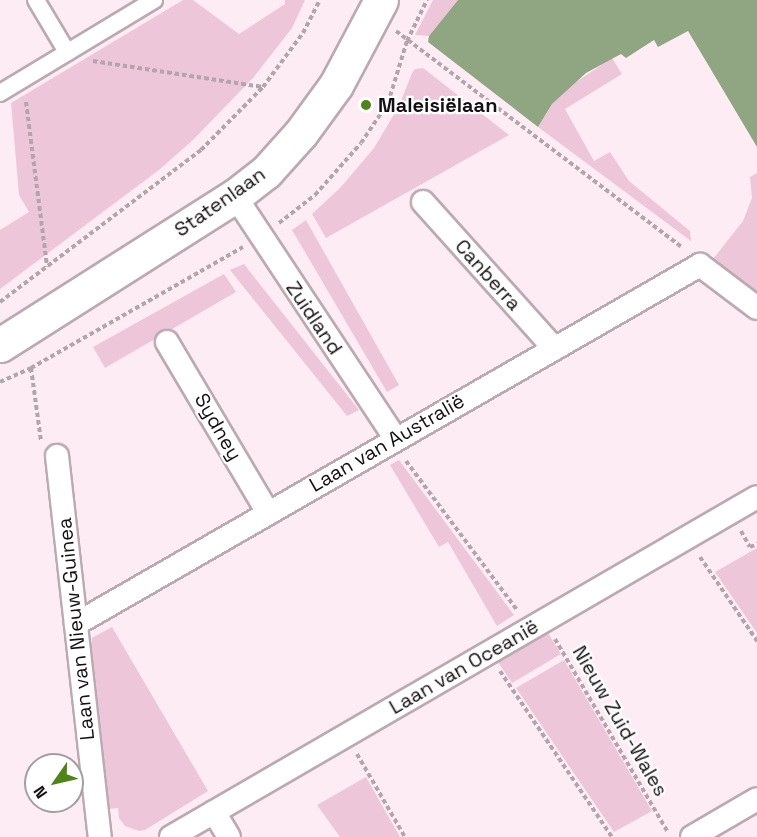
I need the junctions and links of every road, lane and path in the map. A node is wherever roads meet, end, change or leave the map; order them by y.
1 (36, 0) edge
2 (154, 0) edge
3 (321, 0) edge
4 (377, 7) edge
5 (67, 52) junction
6 (22, 79) junction
7 (264, 87) junction
8 (0, 93) edge
9 (235, 196) junction
10 (423, 202) dead end
11 (700, 265) junction
12 (47, 267) junction
13 (0, 302) edge
14 (757, 308) edge
15 (167, 342) dead end
16 (0, 345) edge
17 (553, 347) junction
18 (31, 368) dead end
19 (395, 438) junction
20 (57, 456) joint
21 (757, 497) edge
22 (268, 513) junction
23 (687, 538) junction
24 (76, 624) junction
25 (537, 625) junction
26 (757, 641) edge
27 (488, 653) junction
28 (346, 736) junction
29 (757, 799) edge
30 (214, 812) junction
31 (100, 837) edge
32 (171, 837) edge
33 (229, 837) edge
34 (405, 837) edge
35 (612, 837) edge
36 (671, 837) edge
37 (692, 837) edge

1 - 5 street
2 - 5 street
3 - 7 path
4 - 9 main road, Statenlaan
4 - 11 path
5 - 6 street
5 - 7 path
6 - 8 street
6 - 12 path
7 - 12 path
9 - 16 main road, Statenlaan
9 - 19 street, Zuidland
10 - 17 street, Canberra
11 - 14 street
11 - 17 street, Laan van Australië
12 - 13 path
15 - 22 street, Sydney
17 - 19 street, Laan van Australië
18 - 20 path
19 - 22 street, Laan van Australië
19 - 25 path, Nieuw Zuid-Wales
20 - 24 street, Laan van Nieuw-Guinea
21 - 23 street, Laan van Oceanië
22 - 24 street, Laan van Australië
23 - 25 street, Laan van Oceanië
23 - 26 path
24 - 31 street, Laan van Nieuw-Guinea
25 - 27 street, Laan van Oceanië
25 - 36 path, Nieuw Zuid-Wales
27 - 28 street, Laan van Oceanië
27 - 35 path
28 - 30 street, Laan van Oceanië
28 - 34 path
29 - 37 street
30 - 32 street, Laan van Oceanië
30 - 33 street

